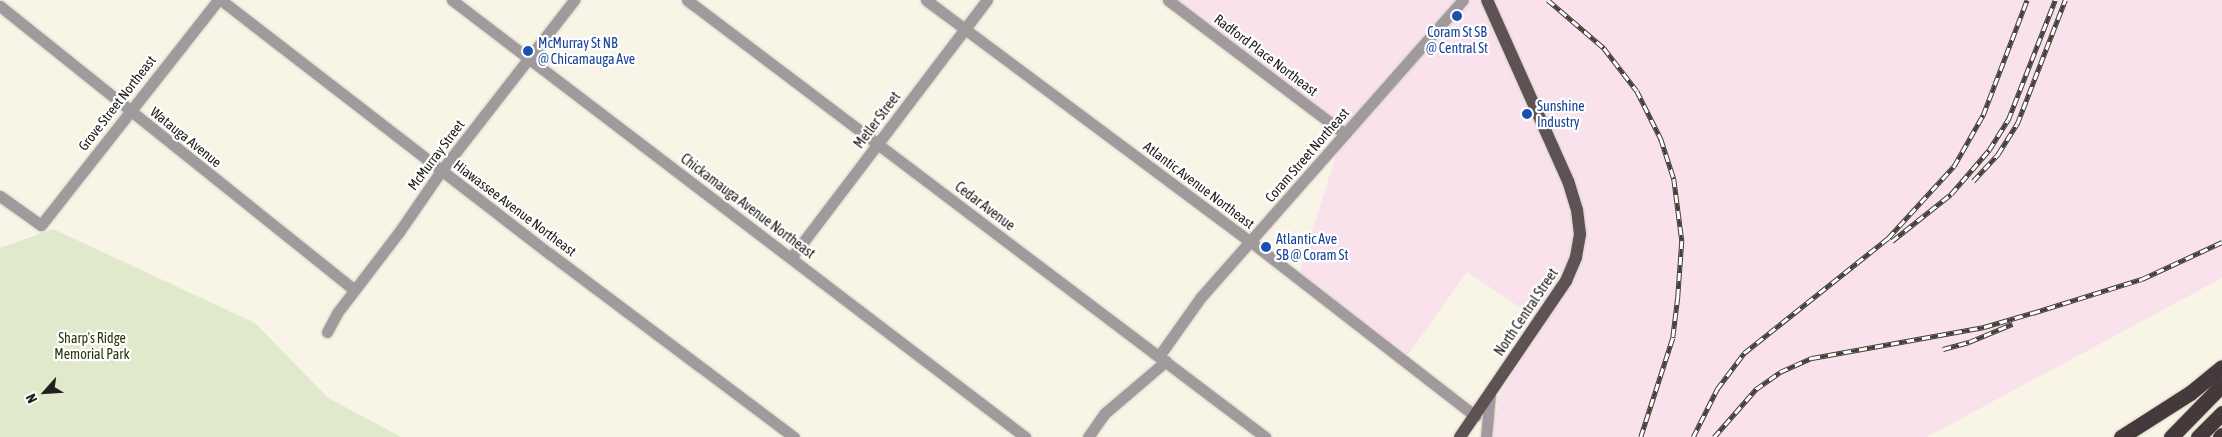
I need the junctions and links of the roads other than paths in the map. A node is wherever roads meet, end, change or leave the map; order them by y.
1 (219, 0) edge
2 (452, 0) edge
3 (574, 0) edge
4 (687, 0) edge
5 (926, 0) edge
6 (987, 0) edge
7 (1168, 0) edge
8 (1463, 0) edge
9 (1487, 0) edge
10 (0, 6) edge
11 (965, 29) junction
12 (529, 60) junction
13 (129, 111) junction
14 (1345, 134) junction
15 (877, 144) junction
16 (441, 171) junction
17 (0, 196) edge
18 (1251, 242) junction
19 (791, 258) junction
20 (354, 290) junction
21 (327, 332) dead end
22 (1162, 359) junction
23 (2222, 367) edge
24 (2222, 385) edge
25 (1490, 393) junction
26 (2222, 413) edge
27 (1475, 416) junction
28 (794, 437) edge
29 (1025, 437) edge
30 (1088, 437) edge
31 (1265, 437) edge
32 (1460, 437) edge
33 (1486, 437) edge
34 (2121, 437) edge
35 (2171, 437) edge
36 (2198, 437) edge

1 - 13 street, Grove Street Northeast
1 - 16 street, Hiawassee Avenue Northeast
2 - 12 street, Chickamauga Avenue Northeast
3 - 12 street, McMurray Street
4 - 15 street, Cedar Avenue
5 - 11 street, Atlantic Avenue Northeast
6 - 11 street, Metler Street
7 - 14 street, Radford Place Northeast
8 - 14 street, Coram Street Northeast
9 - 25 main road, North Central Street
10 - 13 street, Watauga Avenue
11 - 15 street, Metler Street
11 - 18 street, Atlantic Avenue Northeast
12 - 16 street, McMurray Street
12 - 19 street, Chickamauga Avenue Northeast
13 - 17 street, Grove Street Northeast
13 - 20 street, Watauga Avenue
14 - 18 street, Coram Street Northeast
15 - 19 street, Metler Street
15 - 22 street, Cedar Avenue
16 - 20 street, McMurray Street
16 - 28 street, Hiawassee Avenue Northeast
18 - 22 street, Coram Street Northeast
18 - 27 street, Atlantic Avenue Northeast
19 - 29 street, Chickamauga Avenue Northeast
20 - 21 street, McMurray Street
22 - 30 street, Coram Street Northeast
22 - 31 street, Cedar Avenue
23 - 34 highway
24 - 35 highway
25 - 27 main road, North Central Street
25 - 33 street
26 - 36 highway
27 - 32 main road, North Central Street

